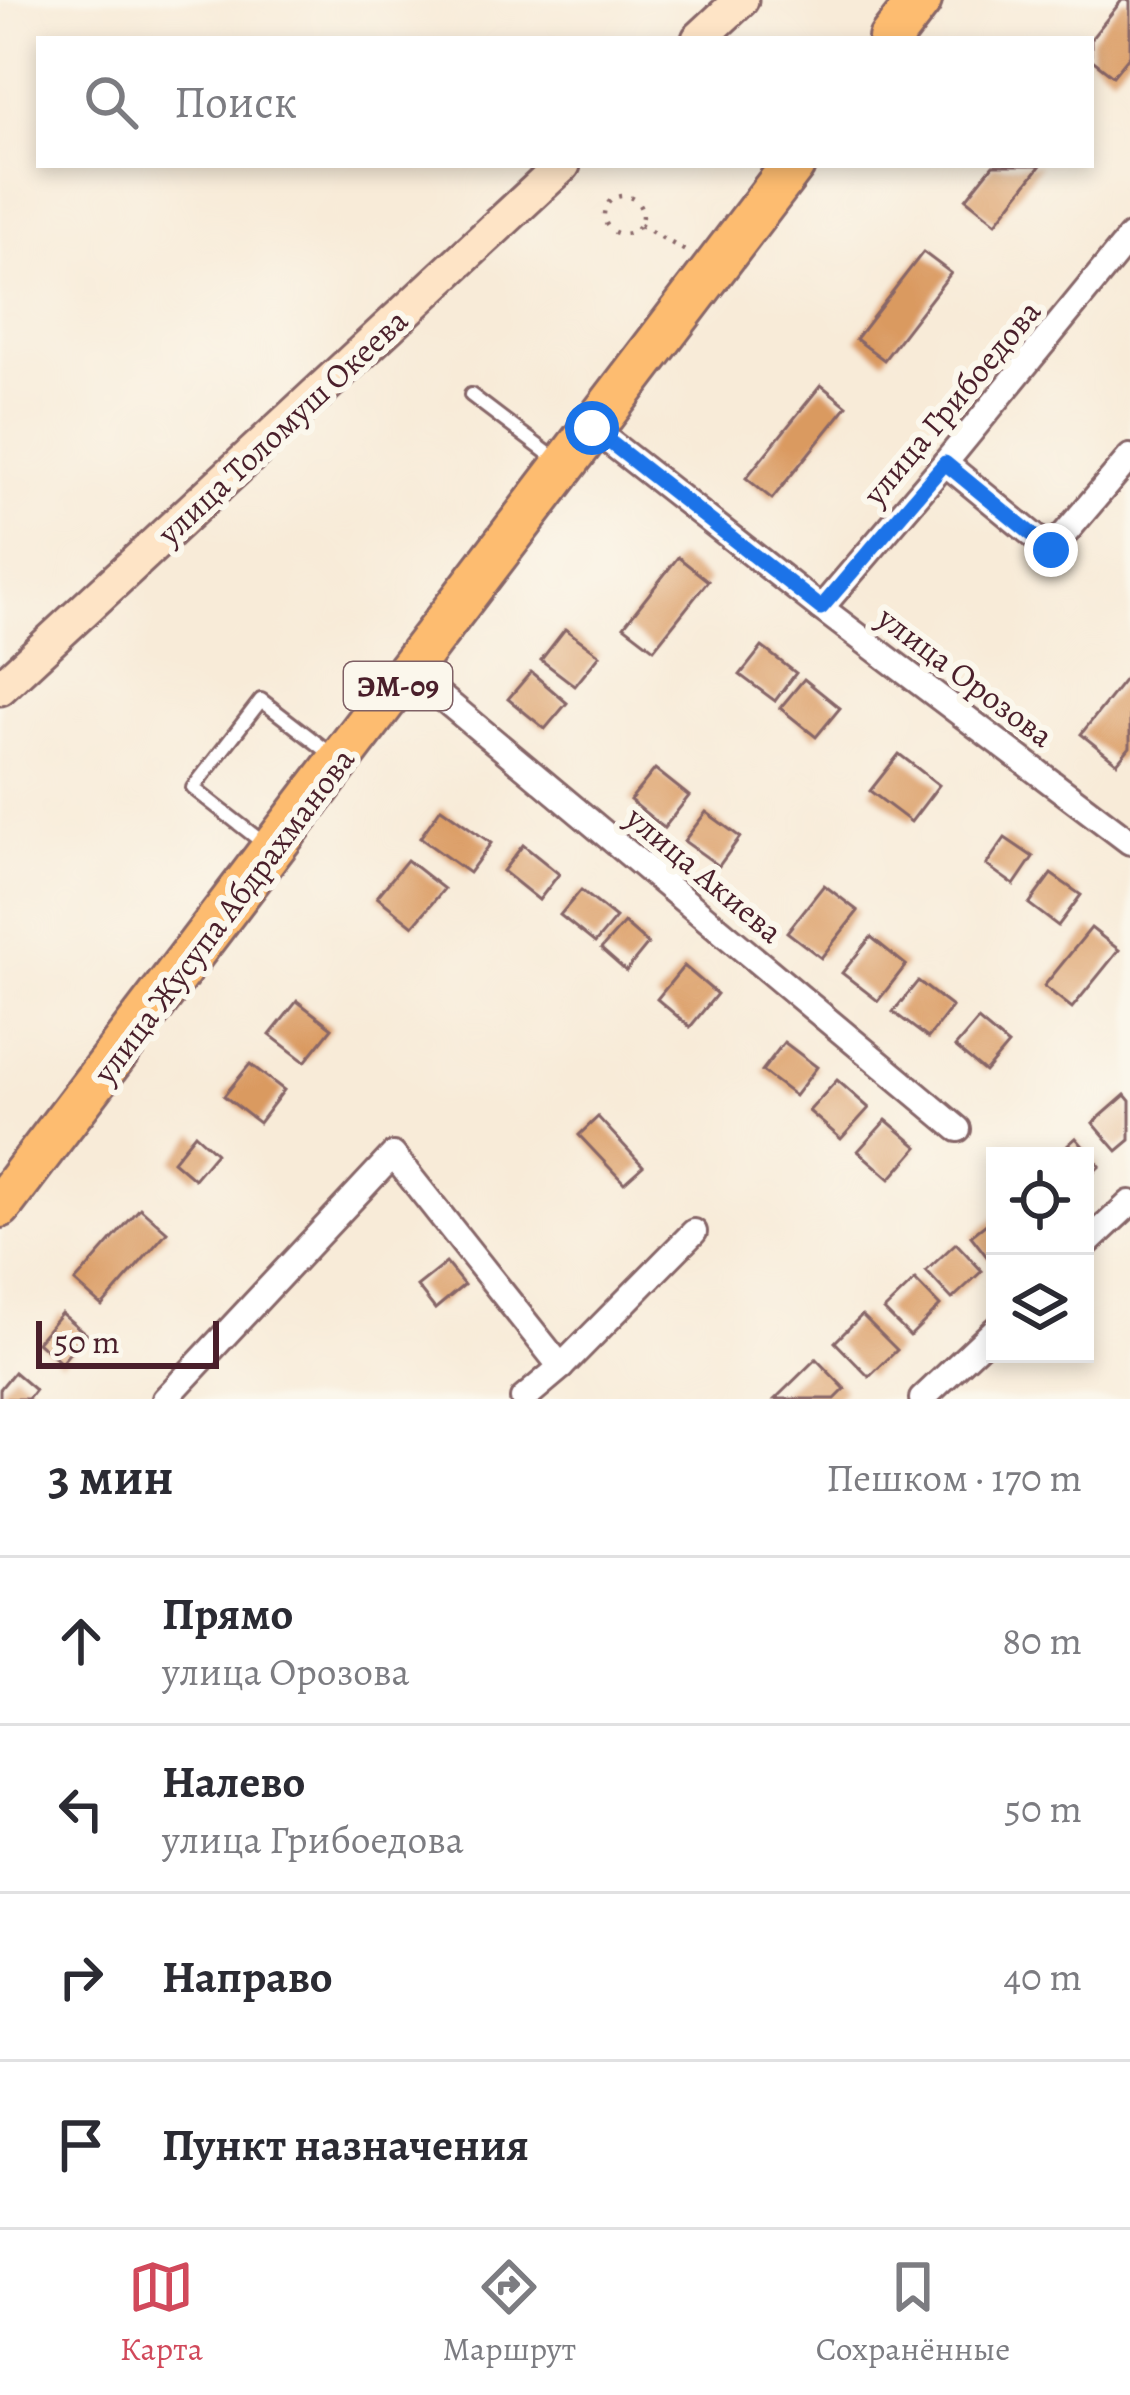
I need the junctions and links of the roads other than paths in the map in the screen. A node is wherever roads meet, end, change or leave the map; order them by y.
1 (741, 0) edge
2 (920, 0) edge
3 (702, 36) edge
4 (892, 36) edge
5 (560, 168) edge
6 (791, 168) edge
7 (1130, 237) edge
8 (471, 395) dead end
9 (592, 428) junction
10 (1130, 457) edge
11 (945, 463) junction
12 (564, 465) junction
13 (821, 608) junction
14 (410, 670) junction
15 (0, 688) edge
16 (340, 761) junction
17 (1130, 842) edge
18 (272, 850) junction
19 (958, 1129) dead end
20 (1130, 1203) edge
21 (0, 1206) edge
22 (694, 1232) dead end
23 (1094, 1237) edge
24 (986, 1339) edge
25 (561, 1366) junction
26 (165, 1399) edge
27 (524, 1399) edge
28 (922, 1399) edge

1 - 3 street
2 - 4 highway
5 - 15 street, улица Толомуш Океева
6 - 9 highway, улица Жусупа Абдрахманова / ЭМ-09
7 - 11 street, улица Грибоедова
8 - 12 lane
9 - 12 highway, улица Жусупа Абдрахманова / ЭМ-09
9 - 13 street, улица Орозова
10 - 11 street
11 - 13 street, улица Грибоедова
12 - 14 highway, улица Жусупа Абдрахманова / ЭМ-09
13 - 17 street, улица Орозова
14 - 16 highway, улица Жусупа Абдрахманова / ЭМ-09
14 - 19 street, улица Акиева
16 - 18 highway, улица Жусупа Абдрахманова / ЭМ-09
16 - 18 lane
18 - 21 highway, улица Жусупа Абдрахманова / ЭМ-09
20 - 23 street
22 - 25 street
24 - 28 street
25 - 26 street
25 - 27 street

